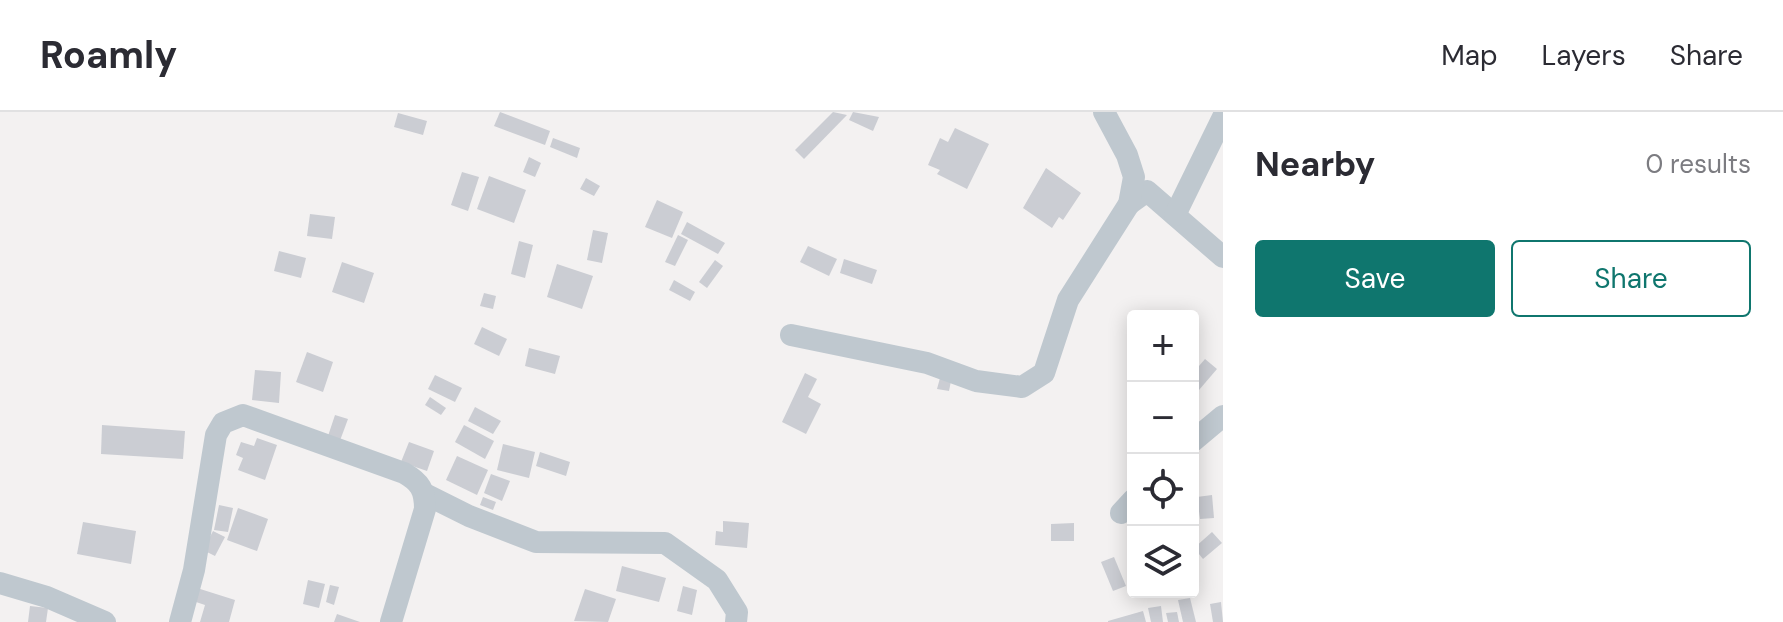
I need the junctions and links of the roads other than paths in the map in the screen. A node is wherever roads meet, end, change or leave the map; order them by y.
1 (1104, 112) edge
2 (1223, 117) edge
3 (1129, 204) junction
4 (1175, 215) junction
5 (1223, 257) edge
6 (791, 335) dead end
7 (1223, 416) edge
8 (1199, 436) edge
9 (425, 494) junction
10 (0, 583) edge
11 (105, 622) edge
12 (180, 622) edge
13 (391, 622) edge
14 (736, 622) edge

1 - 3 street
2 - 4 street
3 - 4 street
3 - 6 street
4 - 5 street
7 - 8 street
9 - 12 street
9 - 13 street
9 - 14 street
10 - 11 street

